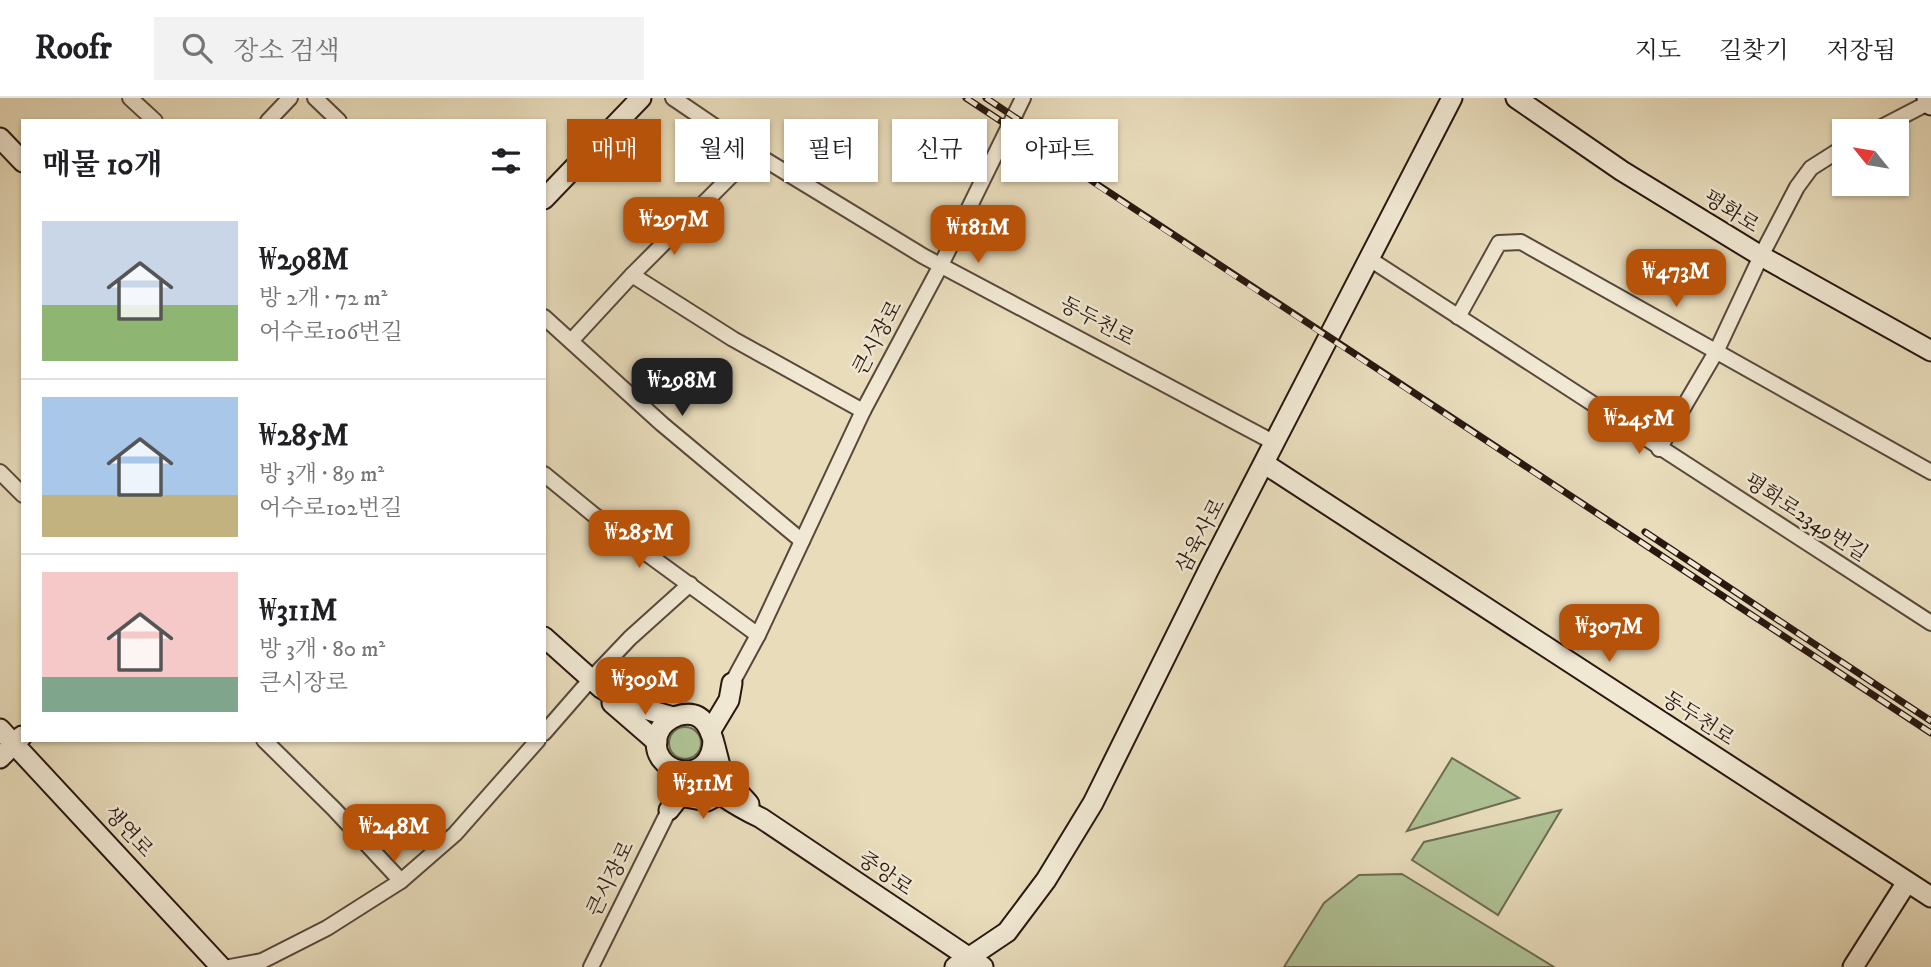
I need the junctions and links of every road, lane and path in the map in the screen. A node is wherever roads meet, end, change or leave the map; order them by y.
1 (130, 98) edge
2 (290, 98) edge
3 (315, 98) edge
4 (641, 98) edge
5 (673, 98) edge
6 (1023, 98) edge
7 (1452, 98) edge
8 (1516, 98) edge
9 (1929, 102) edge
10 (153, 119) edge
11 (270, 119) edge
12 (336, 119) edge
13 (704, 119) edge
14 (1897, 119) edge
15 (0, 138) edge
16 (0, 154) edge
17 (1832, 155) edge
18 (21, 160) edge
19 (770, 163) edge
20 (21, 174) edge
21 (725, 182) edge
22 (546, 197) edge
23 (1760, 256) junction
24 (1368, 258) junction
25 (941, 265) junction
26 (632, 275) junction
27 (1458, 317) junction
28 (546, 319) edge
29 (572, 341) junction
30 (1931, 351) edge
31 (1716, 352) junction
32 (863, 411) junction
33 (1275, 443) junction
34 (1659, 449) junction
35 (1265, 464) junction
36 (0, 472) edge
37 (1931, 472) edge
38 (546, 476) edge
39 (21, 493) edge
40 (802, 541) junction
41 (690, 584) junction
42 (1931, 623) edge
43 (758, 635) junction
44 (546, 640) edge
45 (733, 682) joint
46 (596, 683) junction
47 (673, 717) junction
48 (0, 729) edge
49 (708, 729) junction
50 (546, 731) edge
51 (19, 740) edge
52 (266, 742) edge
53 (536, 742) edge
54 (657, 743) junction
55 (0, 758) edge
56 (670, 768) junction
57 (693, 771) junction
58 (721, 794) junction
59 (674, 803) junction
60 (761, 818) junction
61 (401, 881) junction
62 (1907, 882) junction
63 (1931, 897) edge
64 (969, 964) edge
65 (221, 967) edge
66 (230, 967) edge
67 (591, 967) edge
68 (1853, 967) edge

1 - 10 street
2 - 11 street
3 - 12 street
4 - 22 street
5 - 13 street, 동두천로
6 - 25 street, 큰시장로
7 - 24 street, 삼육사로
8 - 23 street, 평화로
9 - 14 street
15 - 18 street
16 - 20 street
17 - 23 street
19 - 25 street, 동두천로
21 - 26 street
23 - 30 street, 평화로
23 - 31 street
24 - 27 street, 평화로2349번길
24 - 33 street, 삼육사로
25 - 32 street, 큰시장로
25 - 33 street, 동두천로
26 - 29 street
26 - 32 street, 큰시장로
27 - 31 street
27 - 34 street, 평화로2349번길
28 - 29 street
29 - 40 street
31 - 34 street
31 - 37 street
32 - 40 street, 큰시장로
33 - 35 street, 삼육사로
34 - 42 street, 평화로2349번길
35 - 62 street, 동두천로
35 - 64 street, 삼육사로
36 - 39 street
38 - 41 street
40 - 43 street, 큰시장로
41 - 43 street
41 - 46 street
43 - 45 street, 큰시장로
44 - 46 street
45 - 49 street
46 - 47 street
46 - 50 street
46 - 54 street
47 - 49 street
47 - 54 street
48 - 51 street, 생연로
49 - 57 street
49 - 60 street
51 - 55 street
51 - 65 street, 생연로
52 - 61 street
53 - 61 street
54 - 56 street
56 - 57 street
56 - 59 street
57 - 58 street
57 - 59 street
58 - 59 street
58 - 60 street
59 - 67 street, 큰시장로
60 - 64 street, 중앙로
61 - 66 street
62 - 63 street, 동두천로
62 - 68 street

